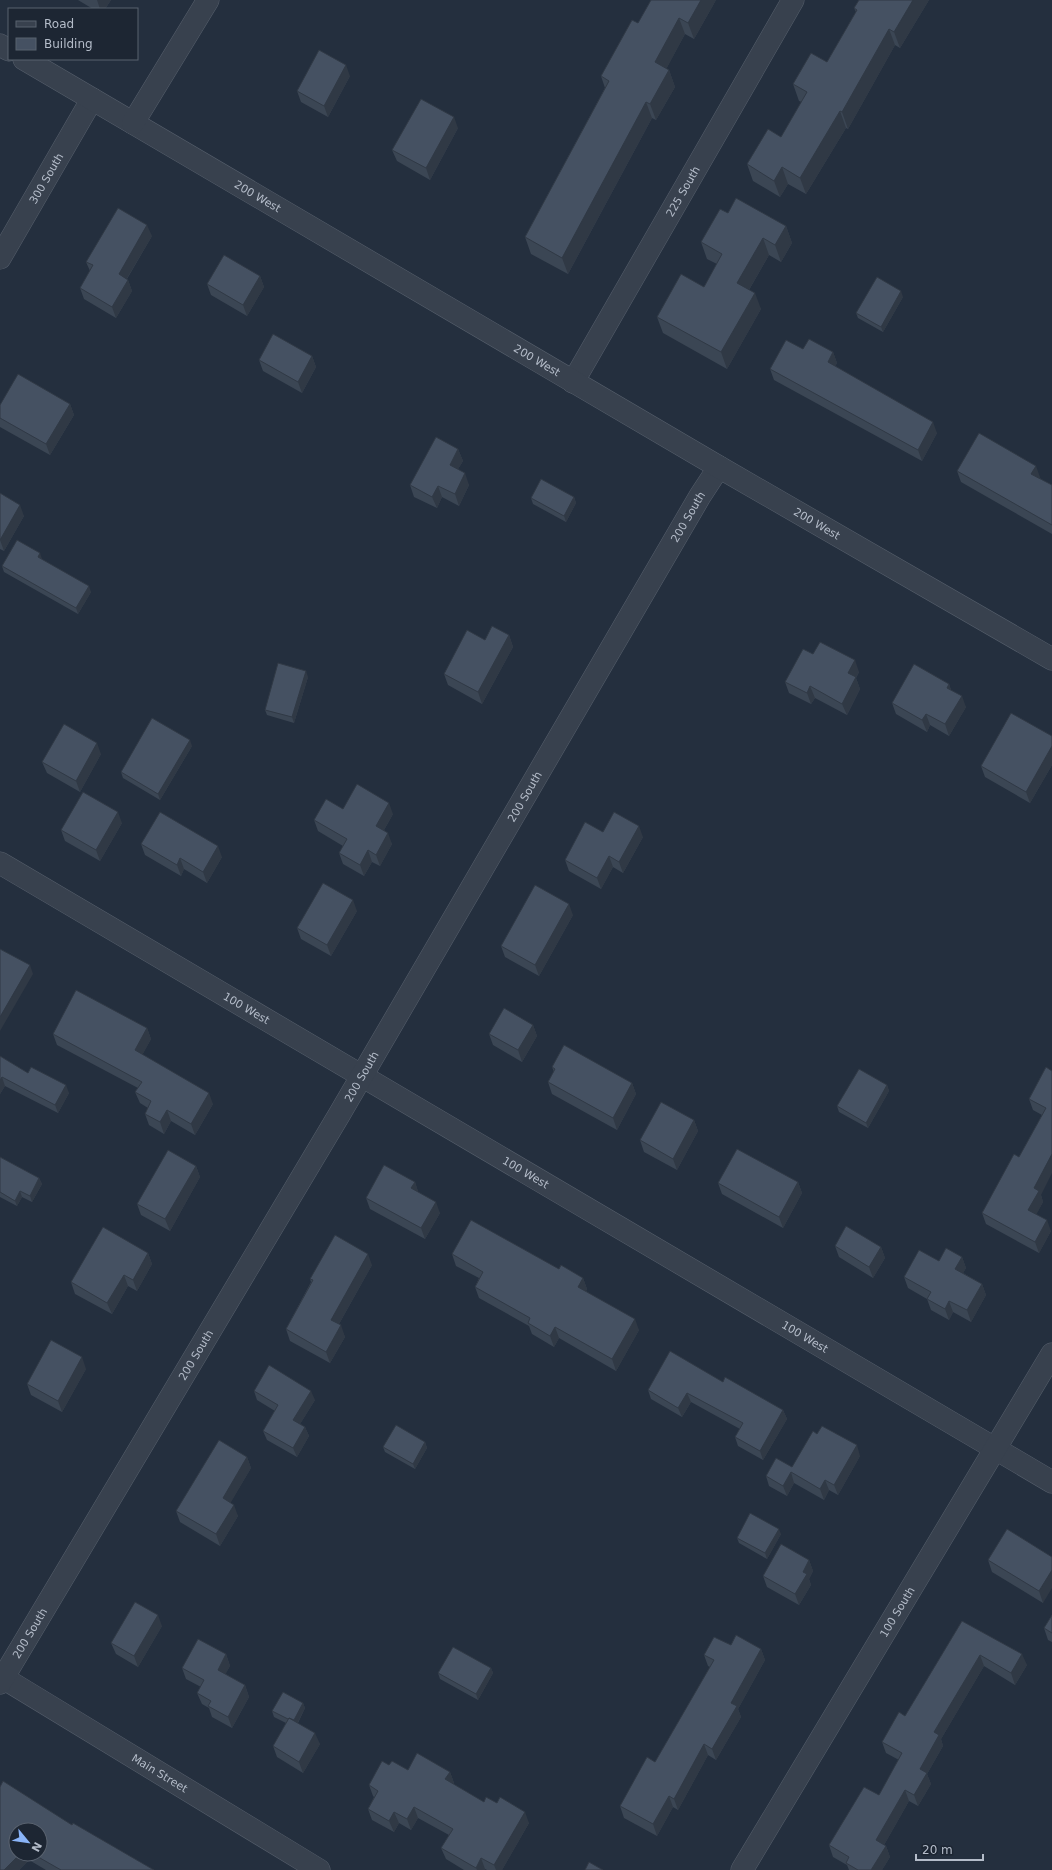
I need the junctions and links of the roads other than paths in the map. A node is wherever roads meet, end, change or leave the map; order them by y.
1 (208, 0) edge
2 (793, 0) edge
3 (26, 60) edge
4 (92, 99) junction
5 (133, 123) junction
6 (0, 258) edge
7 (573, 382) junction
8 (719, 467) junction
9 (1052, 659) edge
10 (0, 863) edge
11 (362, 1076) junction
12 (1052, 1354) edge
13 (996, 1449) junction
14 (1052, 1482) edge
15 (1, 1679) edge
16 (319, 1870) edge
17 (742, 1870) edge

1 - 5 street
2 - 7 street, 225 South
3 - 4 street, 200 West
4 - 5 street, 200 West
4 - 6 street, 300 South
5 - 7 street, 200 West
7 - 8 street, 200 West
8 - 9 street, 200 West
8 - 11 street, 200 South
10 - 11 street, 100 West
11 - 13 street, 100 West
11 - 15 street, 200 South
12 - 13 street, 100 South
13 - 14 street, 100 West
13 - 17 street, 100 South
15 - 16 street, Main Street

